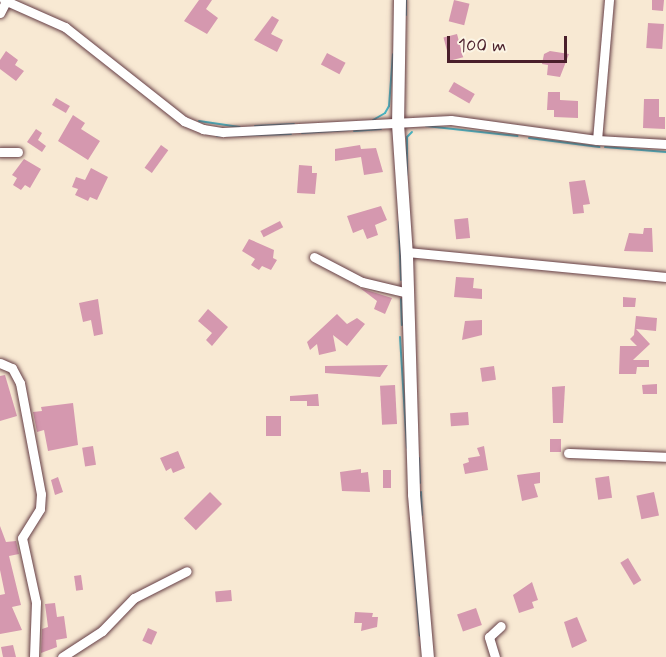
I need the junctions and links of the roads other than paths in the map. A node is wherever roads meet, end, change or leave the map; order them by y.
1 (5, 0) edge
2 (400, 0) edge
3 (609, 0) edge
4 (0, 13) edge
5 (398, 124) junction
6 (597, 140) junction
7 (666, 144) edge
8 (0, 152) edge
9 (18, 152) dead end
10 (407, 252) junction
11 (314, 257) dead end
12 (666, 277) edge
13 (408, 294) junction
14 (0, 363) edge
15 (568, 453) dead end
16 (666, 457) edge
17 (187, 571) dead end
18 (501, 626) dead end
19 (33, 657) edge
20 (62, 657) edge
21 (428, 657) edge
22 (495, 657) edge

1 - 4 street
1 - 5 street
2 - 5 street
3 - 6 street
5 - 6 street
5 - 10 street
6 - 7 street
8 - 9 street
10 - 12 street
10 - 13 street
11 - 13 street
13 - 21 street
14 - 19 street
15 - 16 street
17 - 20 street
18 - 22 street

